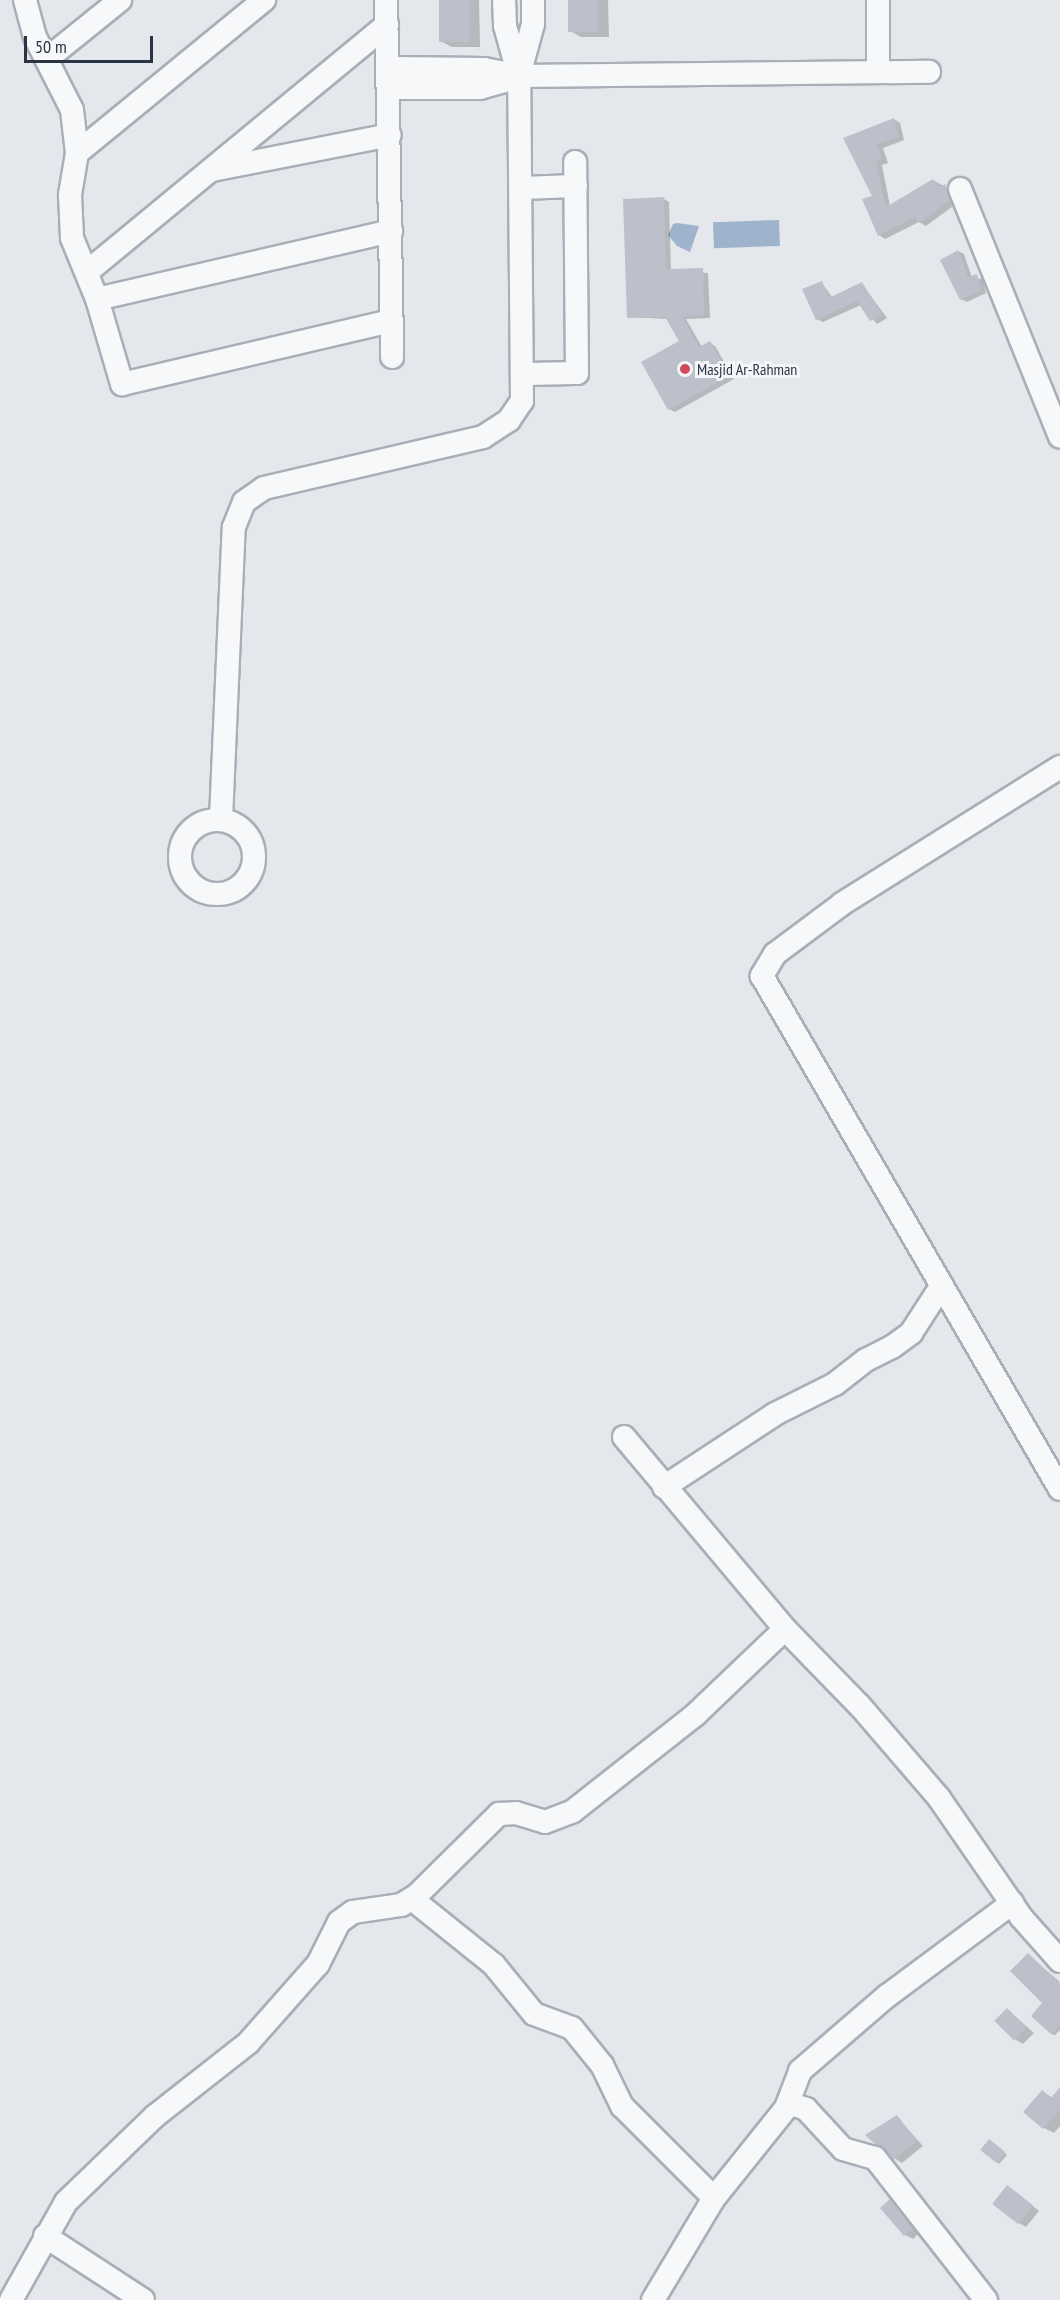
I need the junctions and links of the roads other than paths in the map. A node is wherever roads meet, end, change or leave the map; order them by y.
1 (25, 0) edge
2 (120, 0) edge
3 (264, 0) edge
4 (386, 0) edge
5 (504, 0) edge
6 (533, 0) edge
7 (878, 0) edge
8 (387, 25) junction
9 (47, 59) junction
10 (878, 72) junction
11 (929, 72) dead end
12 (519, 76) junction
13 (390, 78) junction
14 (390, 135) junction
15 (77, 153) junction
16 (575, 162) dead end
17 (209, 171) junction
18 (576, 186) junction
19 (521, 188) junction
20 (960, 189) dead end
21 (391, 231) junction
22 (87, 272) junction
23 (98, 299) junction
24 (392, 321) junction
25 (392, 357) dead end
26 (524, 374) junction
27 (1060, 437) edge
28 (1060, 767) edge
29 (220, 819) dead end
30 (942, 1285) junction
31 (624, 1437) dead end
32 (664, 1487) junction
33 (1060, 1489) edge
34 (786, 1629) junction
35 (412, 1899) junction
36 (1012, 1903) junction
37 (1060, 1961) edge
38 (788, 2103) junction
39 (714, 2198) junction
40 (45, 2236) junction
41 (11, 2300) edge
42 (143, 2300) edge
43 (653, 2300) edge
44 (986, 2300) edge

1 - 9 street
2 - 9 street
3 - 15 street
4 - 8 street
5 - 12 street
6 - 12 street
7 - 10 street
8 - 13 street
8 - 17 street
9 - 15 street
10 - 11 street
10 - 12 street
12 - 13 street
12 - 19 street
13 - 14 street
14 - 17 street
14 - 21 street
15 - 22 street
16 - 18 street
17 - 22 street
18 - 19 street
18 - 26 street
19 - 26 street
20 - 27 street
21 - 23 street
21 - 24 street
22 - 23 street
23 - 24 street
24 - 25 street
26 - 29 street
28 - 30 street
30 - 32 street
30 - 33 street
31 - 32 street
32 - 34 street
34 - 35 street
34 - 36 street
35 - 39 street
35 - 40 street
36 - 37 street
36 - 38 street
38 - 39 street
38 - 44 street
39 - 43 street
40 - 41 street
40 - 42 street

